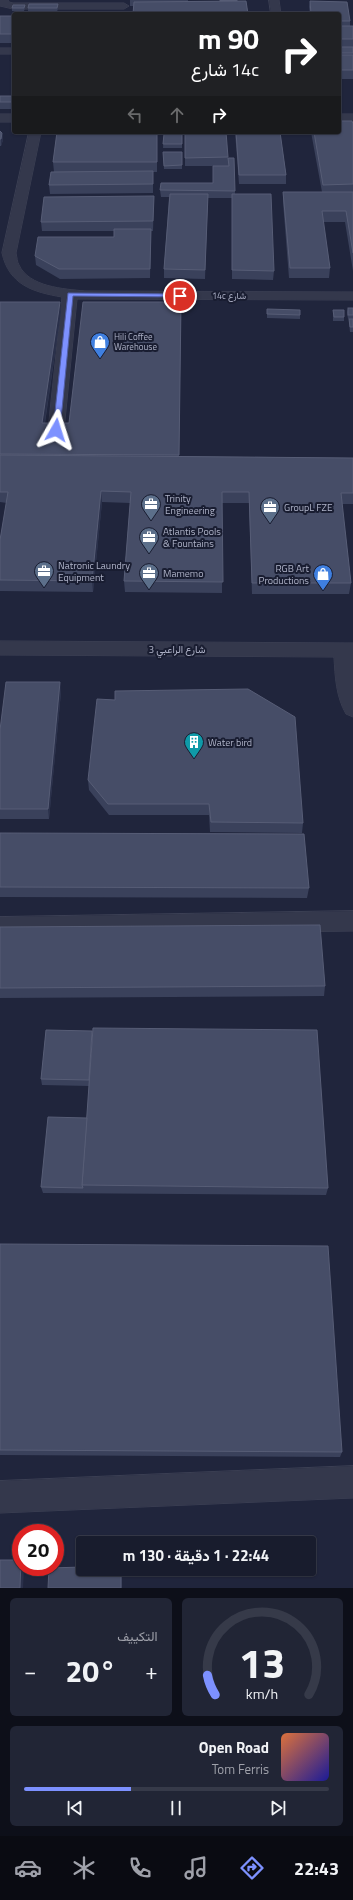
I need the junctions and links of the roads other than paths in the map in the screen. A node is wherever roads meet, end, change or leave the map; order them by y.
1 (3, 0) edge
2 (274, 0) edge
3 (124, 6) dead end
4 (276, 12) edge
5 (0, 51) edge
6 (12, 51) edge
7 (0, 118) edge
8 (12, 118) edge
9 (341, 118) edge
10 (353, 118) edge
11 (34, 134) edge
12 (6, 240) edge
13 (70, 294) junction
14 (353, 296) edge
15 (56, 430) edge
16 (0, 648) edge
17 (348, 650) edge
18 (353, 709) edge
19 (353, 921) edge
20 (0, 927) edge
21 (353, 1482) edge
22 (0, 1497) edge

1 - 3 street
2 - 4 street
5 - 6 street
7 - 8 street
9 - 10 street
11 - 12 street, 14c شارع
12 - 13 street, 14c شارع
13 - 14 street, 14c شارع
13 - 15 street
16 - 17 street, شارع الراعبي 3
17 - 18 street
19 - 20 street
21 - 22 street

